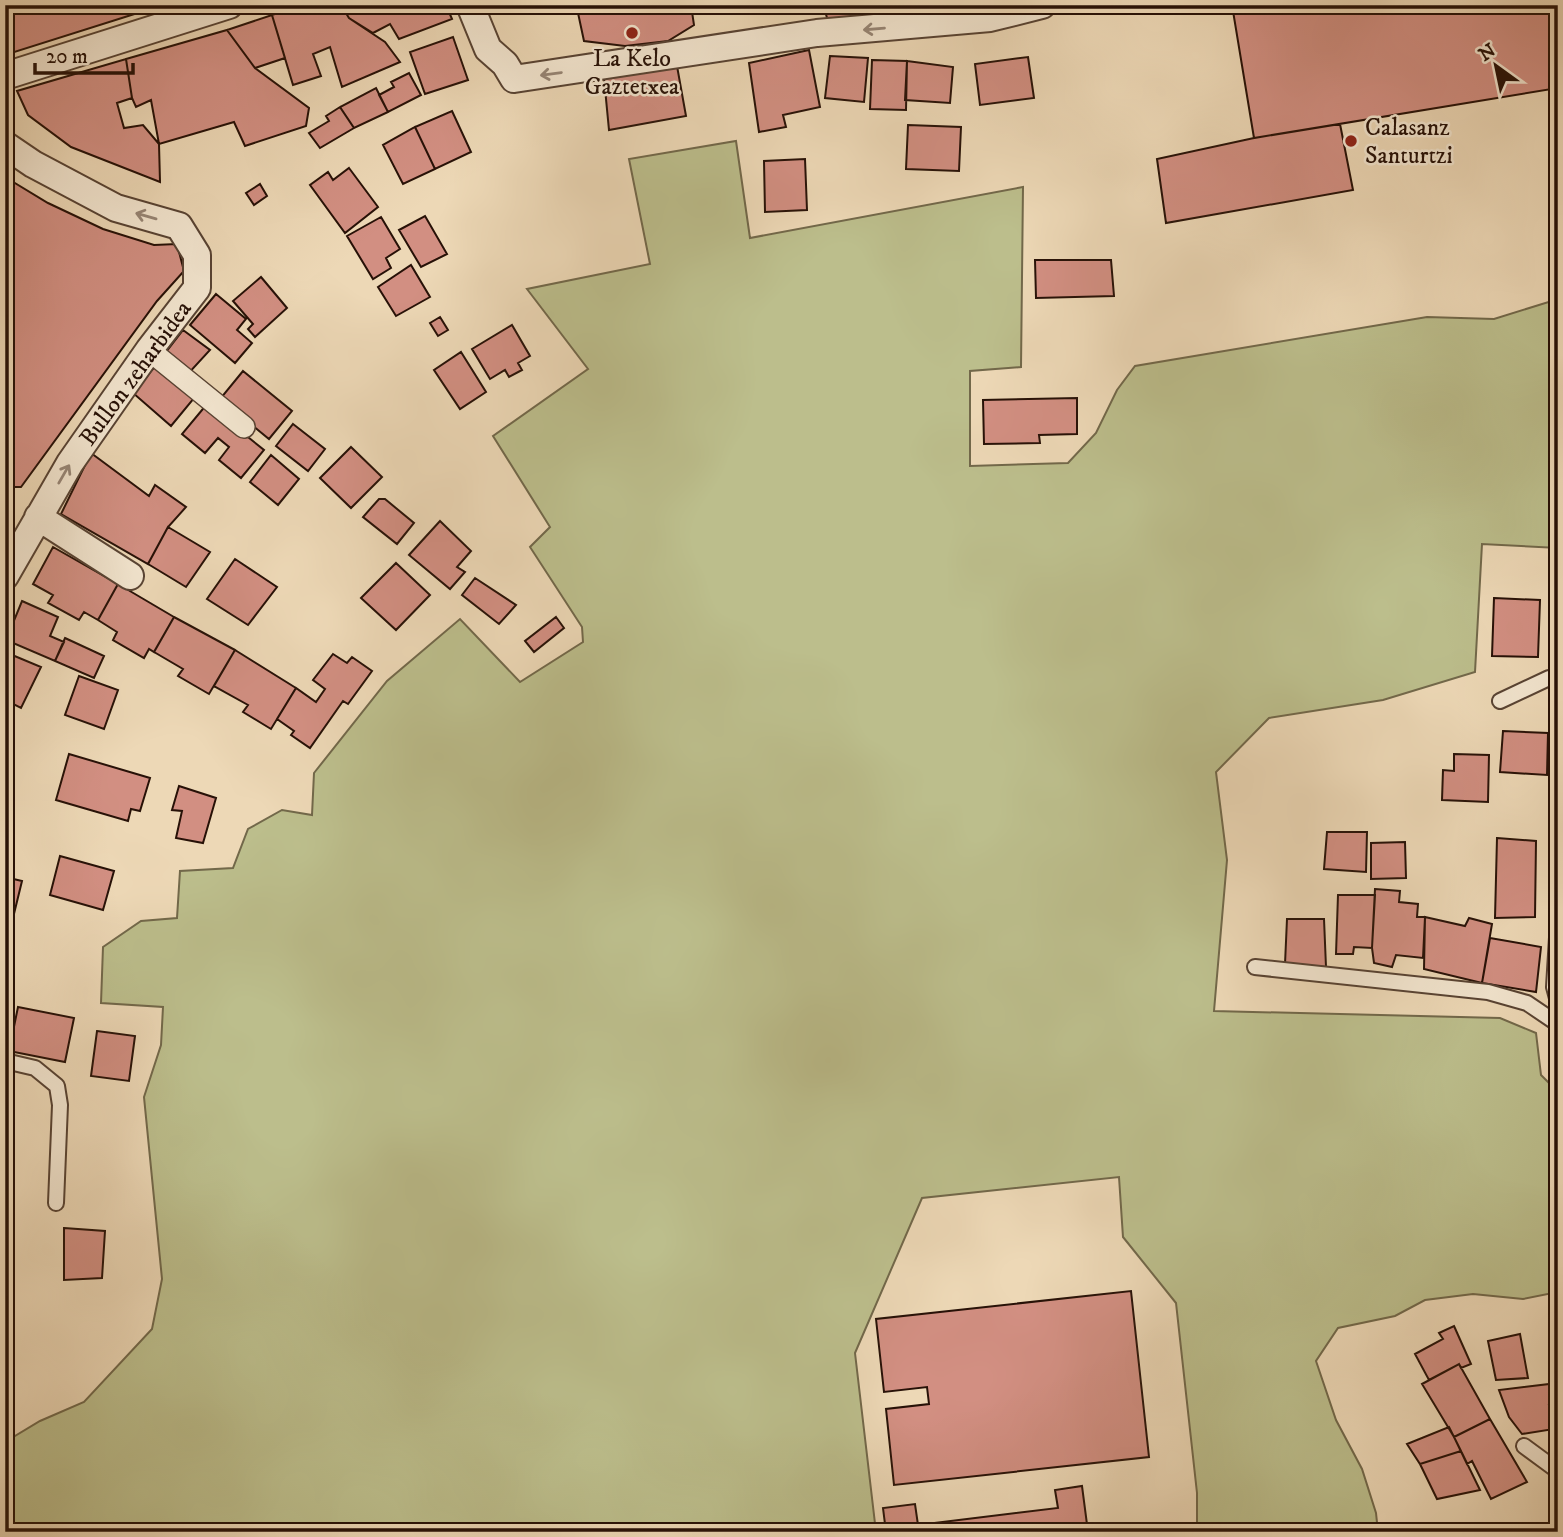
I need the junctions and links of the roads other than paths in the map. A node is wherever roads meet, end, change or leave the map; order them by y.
1 (229, 5) edge
2 (470, 5) edge
3 (1042, 5) edge
4 (5, 76) edge
5 (5, 145) edge
6 (149, 350) junction
7 (244, 426) dead end
8 (38, 517) junction
9 (5, 576) edge
10 (130, 576) dead end
11 (1558, 678) edge
12 (1500, 701) dead end
13 (1558, 921) edge
14 (1255, 967) dead end
15 (1558, 1002) edge
16 (1558, 1024) edge
17 (5, 1061) edge
18 (56, 1203) dead end
19 (1524, 1446) dead end
20 (1558, 1471) edge

1 - 4 street
3 -> 2 street
6 -> 5 street, Bullon zeharbidea
6 - 7 street
8 -> 6 street, Bullon zeharbidea
8 - 9 street, Bullon zeharbidea
8 - 10 street
11 - 12 lane
13 - 15 lane
14 - 16 lane
17 - 18 lane
19 - 20 lane

